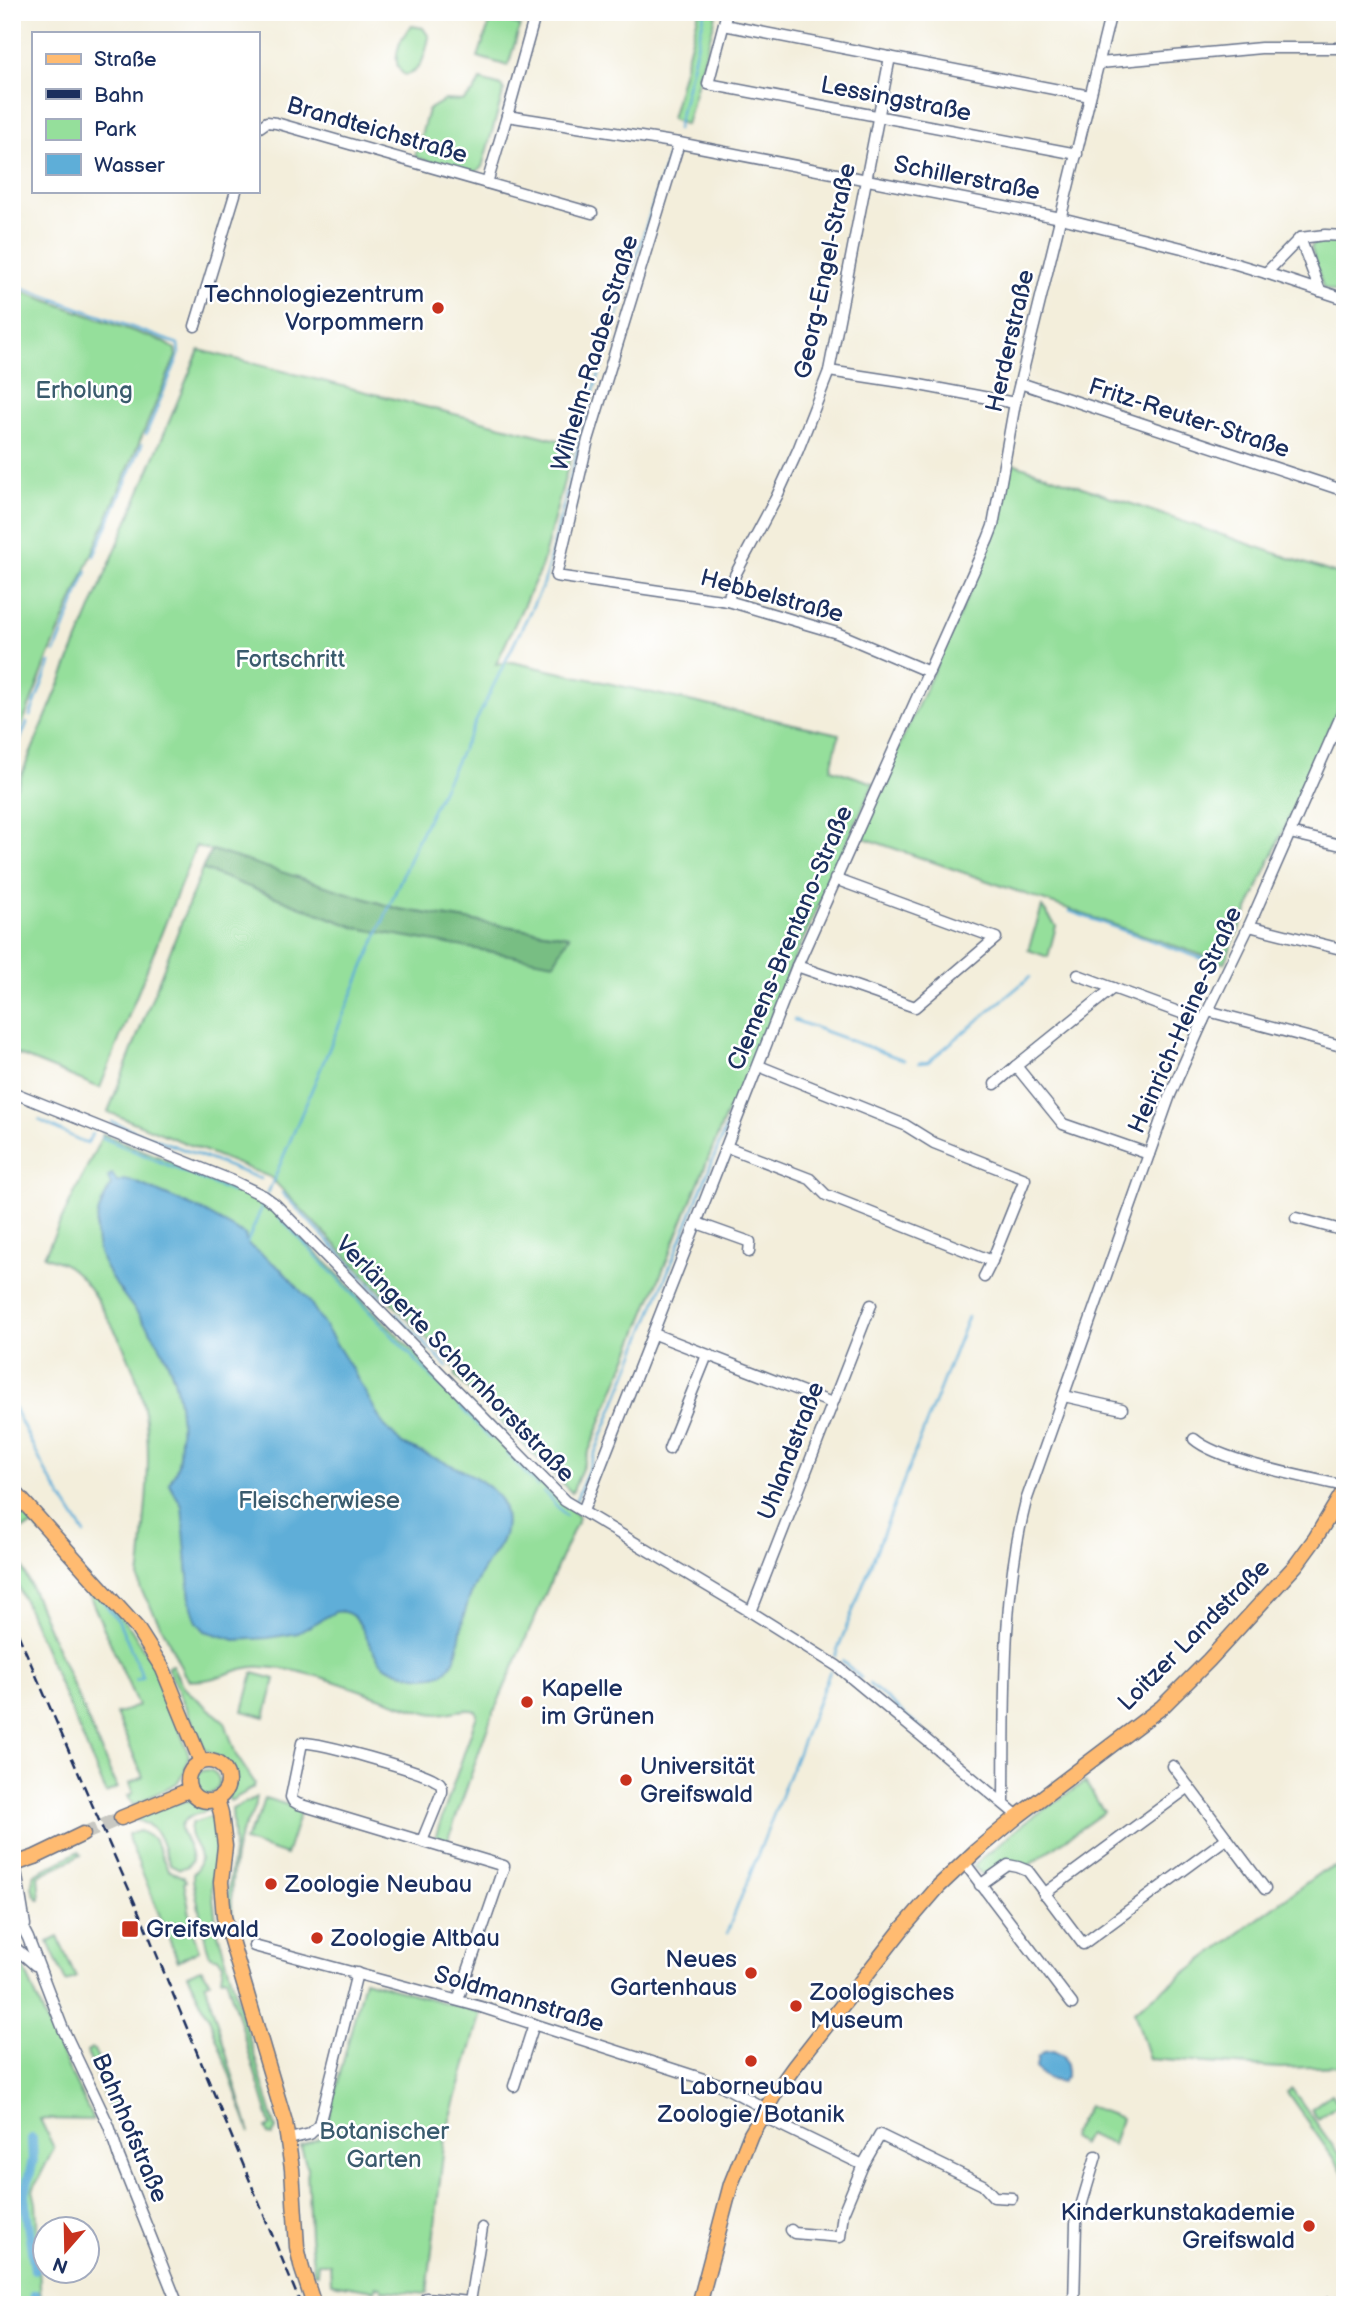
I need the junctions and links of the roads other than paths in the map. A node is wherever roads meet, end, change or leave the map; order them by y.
1 (536, 12) edge
2 (727, 12) edge
3 (1111, 12) edge
4 (724, 25) junction
5 (1345, 48) edge
6 (890, 57) junction
7 (1100, 63) junction
8 (1090, 96) junction
9 (507, 116) junction
10 (877, 117) junction
11 (259, 127) edge
12 (679, 143) junction
13 (1077, 153) junction
14 (867, 179) junction
15 (487, 183) junction
16 (236, 192) edge
17 (592, 213) dead end
18 (1060, 218) junction
19 (1345, 236) edge
20 (1300, 238) junction
21 (1266, 272) junction
22 (1320, 291) junction
23 (1345, 299) edge
24 (195, 326) dead end
25 (829, 371) junction
26 (1020, 383) junction
27 (1015, 403) junction
28 (1345, 492) edge
29 (556, 576) joint
30 (728, 601) junction
31 (929, 672) junction
32 (1345, 707) edge
33 (1339, 736) edge
34 (1290, 833) junction
35 (1345, 846) edge
36 (835, 879) junction
37 (1249, 926) junction
38 (1345, 950) edge
39 (797, 966) junction
40 (1077, 975) dead end
41 (1113, 988) junction
42 (1205, 1016) junction
43 (1345, 1047) edge
44 (759, 1066) junction
45 (1016, 1066) junction
46 (995, 1084) dead end
47 (12, 1092) edge
48 (727, 1147) junction
49 (1149, 1154) junction
50 (1296, 1218) dead end
51 (697, 1223) junction
52 (1345, 1231) edge
53 (749, 1252) dead end
54 (992, 1261) junction
55 (984, 1277) dead end
56 (871, 1305) dead end
57 (654, 1334) junction
58 (707, 1355) junction
59 (1064, 1396) junction
60 (832, 1403) junction
61 (1122, 1409) dead end
62 (1194, 1438) dead end
63 (669, 1449) dead end
64 (1345, 1488) edge
65 (12, 1489) edge
66 (583, 1511) junction
67 (751, 1612) junction
68 (201, 1762) junction
69 (1173, 1766) dead end
70 (1189, 1787) junction
71 (189, 1790) junction
72 (217, 1799) junction
73 (1004, 1803) junction
74 (1018, 1816) junction
75 (121, 1818) tunnel mouth
76 (83, 1834) tunnel mouth
77 (1227, 1838) junction
78 (422, 1841) junction
79 (964, 1862) junction
80 (13, 1865) edge
81 (980, 1885) junction
82 (1265, 1889) dead end
83 (1044, 1894) junction
84 (12, 1907) edge
85 (27, 1938) junction
86 (12, 1945) edge
87 (254, 1946) dead end
88 (39, 1970) junction
89 (357, 1973) junction
90 (458, 2000) junction
91 (1072, 2004) dead end
92 (534, 2024) junction
93 (514, 2086) dead end
94 (764, 2112) junction
95 (289, 2139) junction
96 (1096, 2156) dead end
97 (863, 2165) junction
98 (1012, 2198) dead end
99 (481, 2228) dead end
100 (792, 2230) dead end
101 (426, 2298) dead end
102 (470, 2304) edge
103 (1345, 2304) edge
104 (177, 2305) edge
105 (314, 2305) edge
106 (699, 2305) edge
107 (1074, 2305) edge
108 (1329, 2305) edge

1 - 9 street, Brandteichstraße
2 - 4 street
3 - 7 street, Herderstraße
4 - 6 street
4 - 10 street, Lessingstraße
5 - 7 street
6 - 8 street
6 - 10 street, Georg-Engel-Straße
7 - 8 street, Herderstraße
8 - 13 street, Herderstraße
9 - 12 street, Schillerstraße
9 - 15 street, Brandteichstraße
10 - 13 street, Lessingstraße
10 - 14 street, Georg-Engel-Straße
11 - 15 street, Brandteichstraße
12 - 14 street, Schillerstraße
12 - 29 street, Wilhelm-Raabe-Straße
13 - 18 street, Herderstraße
14 - 18 street, Schillerstraße
14 - 25 street, Georg-Engel-Straße
15 - 17 street, Brandteichstraße
16 - 24 street
18 - 21 street, Schillerstraße
18 - 26 street, Herderstraße
19 - 20 street
20 - 21 street
20 - 22 street
21 - 22 street, Schillerstraße
22 - 23 street, Schillerstraße
25 - 27 street
25 - 30 street, Georg-Engel-Straße
26 - 27 street, Herderstraße
26 - 28 street, Fritz-Reuter-Straße
27 - 31 street, Herderstraße
29 - 30 street, Hebbelstraße
30 - 31 street, Hebbelstraße
31 - 36 street, Clemens-Brentano-Straße
32 - 33 street, Heinrich-Heine-Straße
33 - 34 street, Heinrich-Heine-Straße
34 - 35 street
34 - 37 street, Heinrich-Heine-Straße
36 - 39 street, Clemens-Brentano-Straße
36 - 39 street
37 - 38 street
37 - 42 street, Heinrich-Heine-Straße
39 - 44 street, Clemens-Brentano-Straße
40 - 41 street
41 - 42 street
41 - 45 street
42 - 43 street
42 - 49 street, Heinrich-Heine-Straße
44 - 48 street, Clemens-Brentano-Straße
44 - 54 street
45 - 46 street
45 - 49 street
47 - 66 street, Verlängerte Scharnhorststraße
48 - 51 street, Clemens-Brentano-Straße
48 - 54 street
49 - 59 street, Heinrich-Heine-Straße
50 - 52 street
51 - 53 street
51 - 57 street, Clemens-Brentano-Straße
54 - 55 street
56 - 60 street, Uhlandstraße
57 - 58 street
57 - 66 street, Clemens-Brentano-Straße
58 - 60 street
58 - 63 street
59 - 61 street
59 - 73 street, Heinrich-Heine-Straße
60 - 67 street, Uhlandstraße
62 - 64 street
64 - 74 main road, Loitzer Landstraße
65 - 68 main road
66 - 67 street, Verlängerte Scharnhorststraße
67 - 73 street, Verlängerte Scharnhorststraße
68 - 71 main road
68 - 72 main road
69 - 70 street
70 - 77 street
70 - 83 street
71 - 72 main road
71 - 75 main road
72 - 95 main road
73 - 74 street, Verlängerte Scharnhorststraße
74 - 79 main road, Loitzer Landstraße
76 - 80 main road
77 - 82 street
77 - 83 street
78 - 78 street
78 - 90 street
79 - 81 street
79 - 94 main road, Loitzer Landstraße
80 - 85 street, Bahnhofstraße
81 - 83 street
81 - 91 street
84 - 85 street, Bahnhofstraße
85 - 88 street, Bahnhofstraße
86 - 88 street, Bahnhofstraße
87 - 89 street, Soldmannstraße
88 - 104 street, Bahnhofstraße
89 - 90 street, Soldmannstraße
89 - 95 street
90 - 92 street, Soldmannstraße
92 - 93 street
92 - 94 street, Soldmannstraße
94 - 97 street, Soldmannstraße
94 - 106 main road, Loitzer Landstraße
95 - 105 main road
96 - 107 street
97 - 98 street
97 - 100 street
99 - 102 street
101 - 102 street
103 - 108 main road

